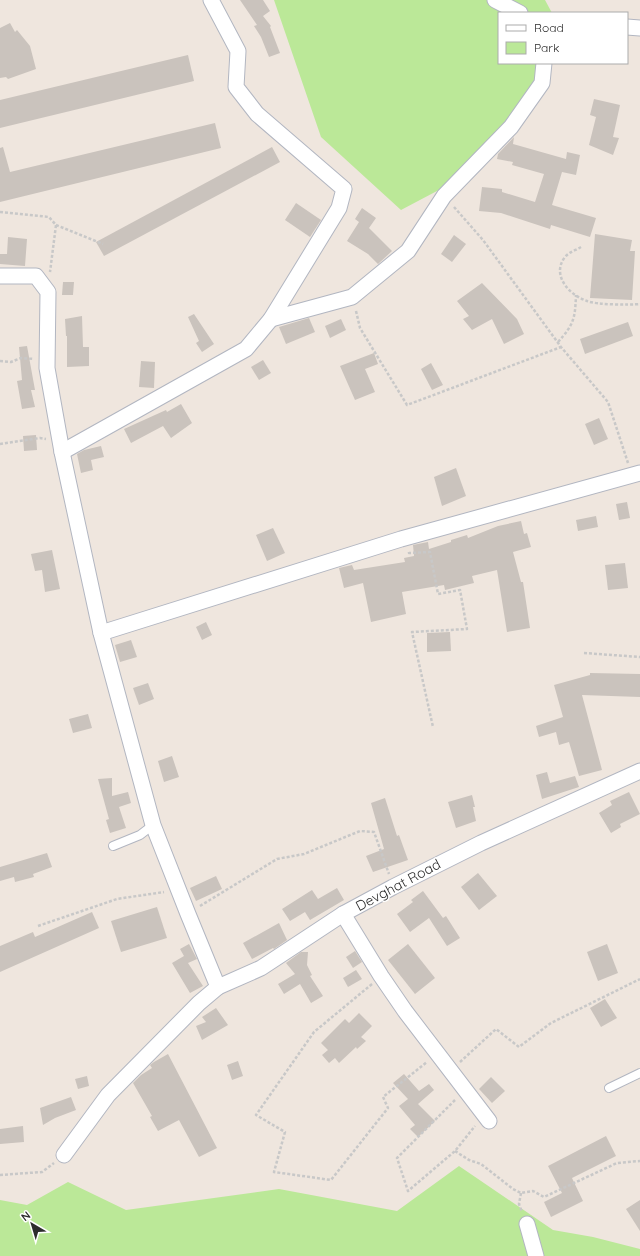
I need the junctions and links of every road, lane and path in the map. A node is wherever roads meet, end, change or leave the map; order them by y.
1 (211, 0) edge
2 (495, 0) edge
3 (518, 12) edge
4 (628, 27) edge
5 (640, 28) edge
6 (544, 64) edge
7 (444, 196) junction
8 (0, 212) edge
9 (56, 225) junction
10 (103, 244) dead end
11 (581, 247) dead end
12 (0, 276) edge
13 (48, 292) junction
14 (576, 295) junction
15 (352, 297) junction
16 (640, 304) edge
17 (271, 319) junction
18 (558, 342) junction
19 (561, 347) junction
20 (48, 360) junction
21 (0, 361) edge
22 (0, 444) edge
23 (61, 446) junction
24 (636, 474) edge
25 (401, 539) junction
26 (101, 633) junction
27 (584, 654) dead end
28 (640, 657) edge
29 (432, 727) dead end
30 (640, 771) edge
31 (154, 825) junction
32 (113, 846) dead end
33 (393, 887) junction
34 (178, 890) junction
35 (188, 914) junction
36 (343, 914) junction
37 (38, 926) dead end
38 (381, 976) junction
39 (640, 979) edge
40 (218, 987) junction
41 (437, 1054) junction
42 (451, 1070) junction
43 (640, 1073) edge
44 (460, 1083) junction
45 (610, 1088) dead end
46 (479, 1108) junction
47 (489, 1121) dead end
48 (455, 1151) junction
49 (64, 1155) joint
50 (640, 1161) edge
51 (0, 1175) edge
52 (521, 1193) junction
53 (527, 1224) joint
54 (536, 1256) edge

1 - 17 street
2 - 3 street
4 - 5 street
6 - 7 street
7 - 15 street
7 - 18 path
8 - 9 path
9 - 10 path
9 - 13 path
11 - 14 path
12 - 13 street
13 - 20 street
14 - 16 path
14 - 18 path
15 - 17 street
15 - 19 path
17 - 23 street
18 - 19 path
19 - 24 path
20 - 21 path
20 - 23 street
22 - 23 path
23 - 26 street
24 - 25 street
25 - 26 street
25 - 29 path
26 - 31 street
27 - 28 path
30 - 33 street, Devghat Road
31 - 32 lane
31 - 34 street
33 - 35 path
33 - 36 street, Devghat Road
34 - 35 street
34 - 37 path
35 - 40 street
36 - 38 street, Devghat Road
36 - 40 street
38 - 41 street, Devghat Road
38 - 41 path
39 - 42 path
40 - 49 street
41 - 42 street, Devghat Road
42 - 44 street, Devghat Road
43 - 45 lane
44 - 46 street, Devghat Road
44 - 48 path
46 - 47 street, Devghat Road
46 - 48 path
48 - 52 path
49 - 51 path
50 - 52 path
52 - 53 path
53 - 54 street

